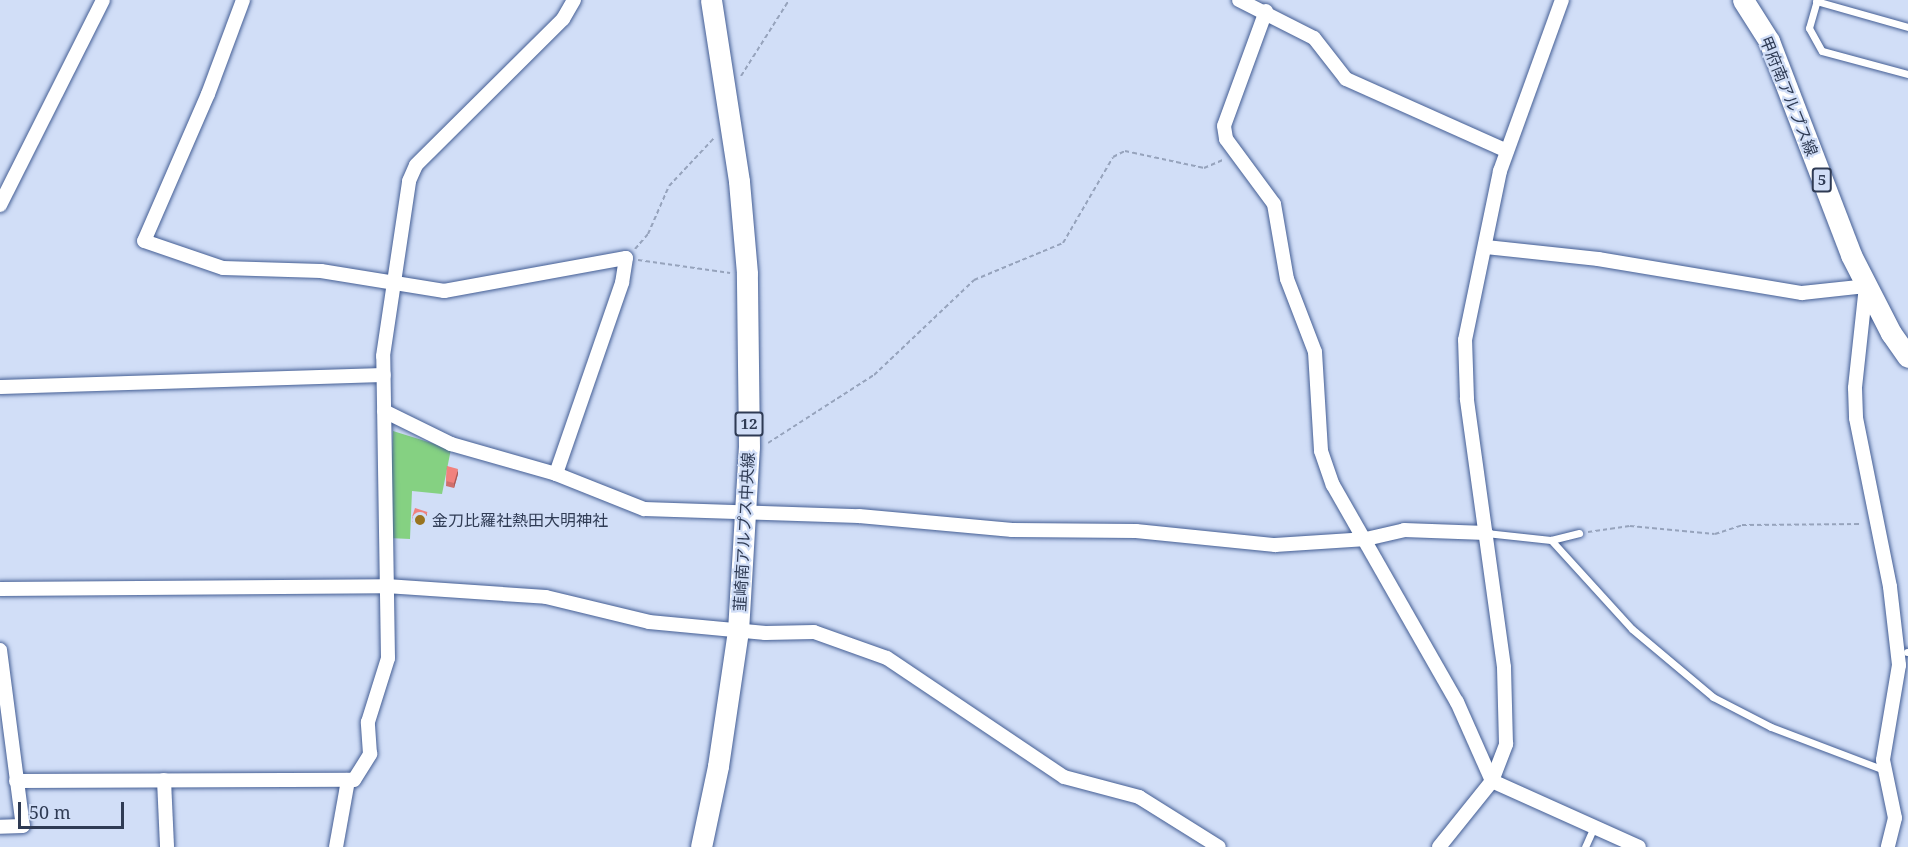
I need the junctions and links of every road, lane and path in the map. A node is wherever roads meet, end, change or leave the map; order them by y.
1 (103, 0) edge
2 (243, 0) edge
3 (574, 0) edge
4 (711, 0) edge
5 (789, 0) edge
6 (1239, 0) edge
7 (1563, 0) edge
8 (1743, 0) edge
9 (1817, 1) edge
10 (1266, 11) junction
11 (1908, 27) edge
12 (1908, 74) edge
13 (726, 81) junction
14 (714, 127) dead end
15 (1507, 151) junction
16 (1236, 153) junction
17 (0, 205) edge
18 (1486, 247) junction
19 (626, 258) junction
20 (747, 273) junction
21 (394, 286) junction
22 (1866, 286) junction
23 (1908, 357) edge
24 (384, 375) junction
25 (0, 387) edge
26 (384, 411) junction
27 (749, 447) junction
28 (556, 474) junction
29 (746, 511) junction
30 (1877, 524) junction
31 (1486, 533) junction
32 (1579, 533) joint
33 (1366, 539) junction
34 (1551, 540) junction
35 (386, 586) junction
36 (0, 590) edge
37 (738, 631) junction
38 (0, 650) edge
39 (1908, 652) edge
40 (1899, 665) junction
41 (1884, 770) junction
42 (164, 780) junction
43 (348, 780) junction
44 (16, 781) junction
45 (1491, 781) junction
46 (0, 827) edge
47 (1594, 827) junction
48 (167, 847) edge
49 (336, 847) edge
50 (701, 847) edge
51 (1219, 847) edge
52 (1439, 847) edge
53 (1585, 847) edge
54 (1639, 847) edge
55 (1888, 847) edge

1 - 17 street
2 - 21 street
3 - 21 street
4 - 13 main road, 韮崎南アルプス中央線 / 12
5 - 13 path
6 - 10 street
7 - 15 street
8 - 22 main road, 甲府南アルプス線 / 5
9 - 11 lane
9 - 12 lane
10 - 15 street
10 - 16 street
13 - 20 main road, 韮崎南アルプス中央線 / 12
14 - 19 path
15 - 18 street
16 - 27 path
16 - 33 street
18 - 22 street
18 - 31 street
19 - 20 path
19 - 21 street
19 - 28 street
20 - 27 main road, 韮崎南アルプス中央線 / 12
21 - 24 street
22 - 23 main road, 甲府南アルプス線 / 5
22 - 30 street
24 - 25 street
24 - 26 street
26 - 28 street
26 - 35 street
27 - 29 main road, 韮崎南アルプス中央線 / 12
28 - 29 street
29 - 33 street
29 - 37 main road, 韮崎南アルプス中央線 / 12
30 - 32 path
30 - 40 street
31 - 33 street
31 - 34 lane
31 - 45 street
32 - 34 lane
33 - 45 street
34 - 41 lane
35 - 36 street
35 - 37 street
35 - 43 street
37 - 50 main road, 韮崎南アルプス中央線 / 12
37 - 51 street
38 - 44 street
39 - 40 lane
40 - 41 street
41 - 55 street
42 - 43 street
42 - 44 street
42 - 48 street
43 - 49 street
44 - 46 street
45 - 47 street
45 - 52 street
47 - 53 lane
47 - 54 street

